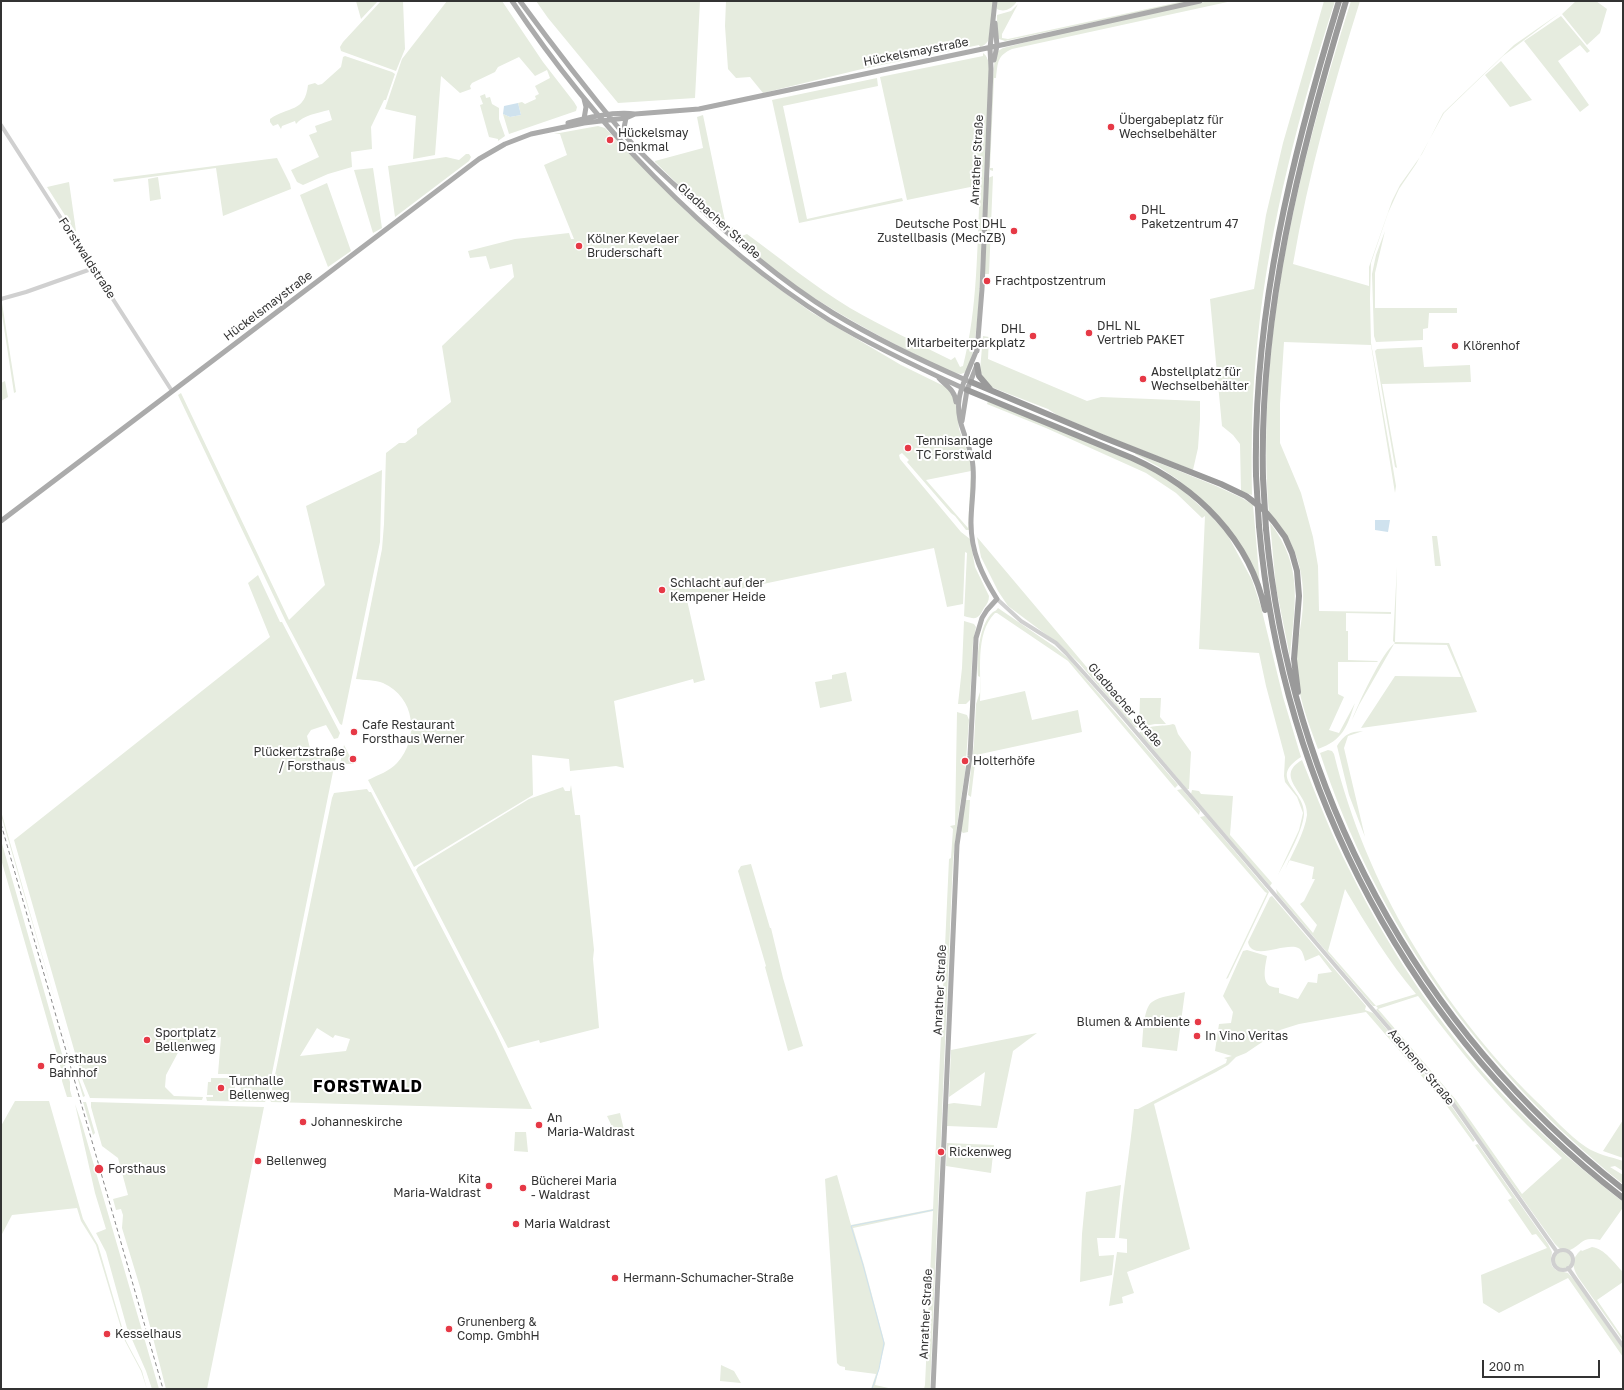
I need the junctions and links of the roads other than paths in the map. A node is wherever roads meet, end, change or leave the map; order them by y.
1 (512, 1) edge
2 (520, 1) edge
3 (995, 1) edge
4 (1200, 1) edge
5 (1339, 1) edge
6 (1346, 1) edge
7 (994, 12) junction
8 (997, 46) junction
9 (990, 48) junction
10 (991, 69) junction
11 (583, 96) junction
12 (635, 114) junction
13 (610, 117) junction
14 (626, 118) junction
15 (584, 119) junction
16 (602, 119) junction
17 (1, 125) edge
18 (558, 128) junction
19 (623, 133) junction
20 (94, 268) junction
21 (1, 299) edge
22 (977, 349) junction
23 (977, 365) junction
24 (937, 376) junction
25 (968, 381) junction
26 (965, 389) junction
27 (172, 391) junction
28 (994, 392) junction
29 (958, 412) junction
30 (964, 436) junction
31 (1, 521) edge
32 (972, 538) joint
33 (997, 599) junction
34 (1281, 668) junction
35 (1311, 749) junction
36 (1270, 890) joint
37 (1623, 1189) edge
38 (1623, 1198) edge
39 (1557, 1252) junction
40 (1568, 1268) junction
41 (1623, 1346) edge
42 (933, 1389) edge

1 - 11 main road, Gladbacher Straße
2 - 13 main road, Gladbacher Straße
3 - 7 main road, Anrather Straße
4 - 8 main road, Hückelsmaystraße
5 - 34 highway, bridge
6 - 35 highway, bridge
7 - 8 main road, Anrather Straße
7 - 9 main road, Anrather Straße
8 - 9 main road, Hückelsmaystraße
8 - 10 main road, Anrather Straße
9 - 10 main road, Anrather Straße
9 - 12 main road, Hückelsmaystraße
10 - 22 main road, Anrather Straße
11 - 15 main road
11 - 16 main road, Gladbacher Straße
12 - 13 main road, Hückelsmaystraße
12 - 14 main road, Hückelsmaystraße
13 - 14 main road, Hückelsmaystraße
13 - 16 main road, Hückelsmaystraße
13 - 19 main road, Gladbacher Straße
14 - 19 main road
15 - 16 main road, Hückelsmaystraße
15 - 18 main road, Hückelsmaystraße
16 - 18 main road, Hückelsmaystraße
16 - 24 main road, Gladbacher Straße
17 - 20 street, Forstwaldstraße
18 - 27 main road, Hückelsmaystraße
19 - 25 main road, Gladbacher Straße
20 - 21 street
20 - 27 street, Forstwaldstraße
22 - 23 main road, Anrather Straße
22 - 25 main road, Anrather Straße
23 - 25 main road, Anrather Straße
23 - 28 highway
24 - 26 main road, Gladbacher Straße
24 - 29 main road
25 - 26 main road, Anrather Straße
25 - 28 highway
26 - 29 main road, Anrather Straße
26 - 30 main road, Anrather Straße
26 - 34 highway
27 - 31 main road, Hückelsmaystraße
28 - 35 highway
29 - 30 main road, Anrather Straße
30 - 32 main road, Anrather Straße
32 - 33 main road, Gladbacher Straße
33 - 36 street, Gladbacher Straße
33 - 42 main road, Anrather Straße
34 - 38 highway
35 - 37 highway
36 - 39 street, Aachener Straße
39 - 40 street, Aachener Straße
39 - 40 street
40 - 41 street

